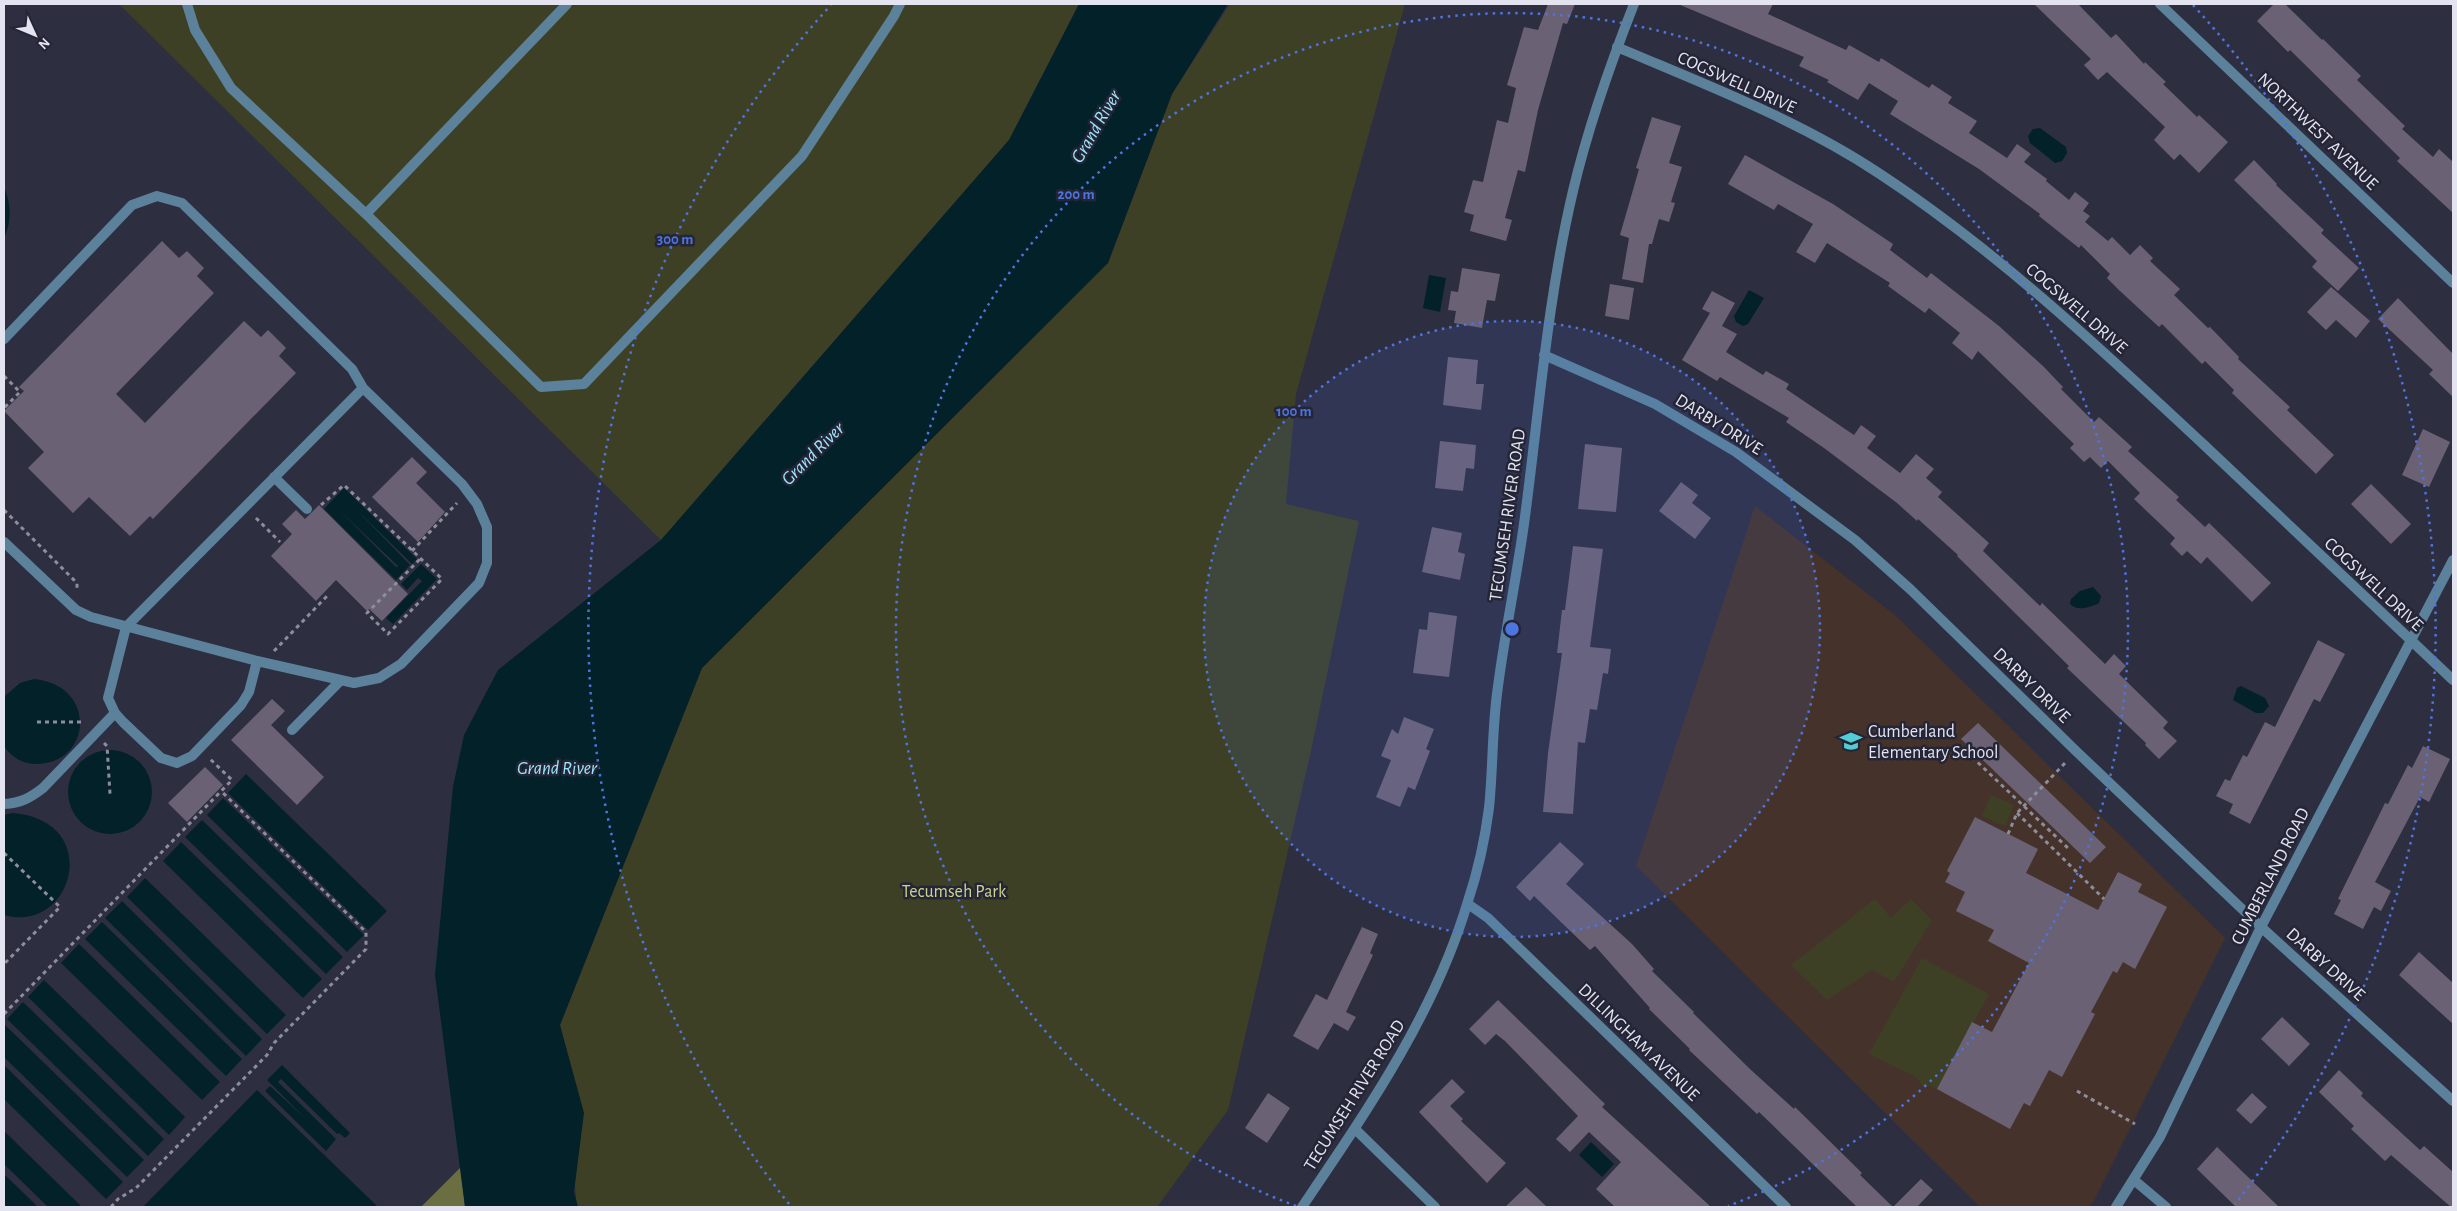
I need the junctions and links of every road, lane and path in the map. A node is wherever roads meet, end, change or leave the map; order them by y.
1 (187, 4) edge
2 (567, 4) edge
3 (900, 4) edge
4 (1634, 4) edge
5 (2160, 4) edge
6 (1617, 47) junction
7 (366, 214) junction
8 (2453, 282) edge
9 (4, 338) edge
10 (1544, 355) junction
11 (4, 376) edge
12 (363, 388) junction
13 (4, 408) edge
14 (274, 477) junction
15 (468, 492) junction
16 (245, 507) junction
17 (307, 509) joint
18 (4, 510) edge
19 (4, 542) edge
20 (280, 542) dead end
21 (412, 551) junction
22 (420, 559) junction
23 (2453, 560) edge
24 (330, 594) dead end
25 (76, 610) junction
26 (126, 627) junction
27 (2411, 641) junction
28 (260, 662) junction
29 (341, 680) junction
30 (2453, 680) edge
31 (115, 713) junction
32 (83, 721) dead end
33 (36, 722) dead end
34 (292, 730) dead end
35 (107, 746) dead end
36 (199, 748) junction
37 (2076, 752) junction
38 (1972, 757) dead end
39 (221, 792) junction
40 (110, 794) dead end
41 (4, 804) edge
42 (2025, 805) junction
43 (2018, 813) junction
44 (2008, 834) dead end
45 (2068, 848) dead end
46 (4, 853) edge
47 (2104, 899) dead end
48 (1468, 904) junction
49 (2261, 927) junction
50 (4, 964) edge
51 (4, 1014) edge
52 (2077, 1092) dead end
53 (2453, 1101) edge
54 (2135, 1124) dead end
55 (1355, 1129) junction
56 (2134, 1180) junction
57 (111, 1207) edge
58 (1302, 1207) edge
59 (1435, 1207) edge
60 (1786, 1207) edge
61 (2116, 1207) edge
62 (2166, 1207) edge

1 - 7 street
2 - 7 street
3 - 7 street
4 - 6 street, TECUMSEH RIVER ROAD
5 - 8 street, NORTHWEST AVENUE
6 - 10 street, TECUMSEH RIVER ROAD
6 - 27 street, COGSWELL DRIVE
9 - 12 street
10 - 37 street, DARBY DRIVE
10 - 48 street, TECUMSEH RIVER ROAD
11 - 13 path
12 - 14 street
12 - 15 street
14 - 16 street
14 - 17 street
15 - 21 path
15 - 29 street
16 - 20 path
16 - 26 street
17 - 21 path
18 - 25 path
19 - 25 street
21 - 22 path
22 - 22 path
23 - 27 street, CUMBERLAND ROAD
24 - 28 path
25 - 26 street
26 - 28 street
26 - 31 street
27 - 30 street, COGSWELL DRIVE
27 - 49 street, CUMBERLAND ROAD
28 - 29 street
28 - 36 street
29 - 34 street
31 - 36 street
31 - 41 street
32 - 33 path
35 - 40 path
36 - 39 path
37 - 42 path
37 - 49 street, DARBY DRIVE
38 - 42 path
39 - 51 path
39 - 57 path
42 - 43 path
42 - 45 path
43 - 44 path
43 - 47 path
46 - 50 path
48 - 55 street, TECUMSEH RIVER ROAD
48 - 60 street, DILLINGHAM AVENUE
49 - 53 street, DARBY DRIVE
49 - 56 street, CUMBERLAND ROAD
52 - 54 path
55 - 58 street, TECUMSEH RIVER ROAD
55 - 59 street
56 - 61 street, CUMBERLAND ROAD
56 - 62 street

